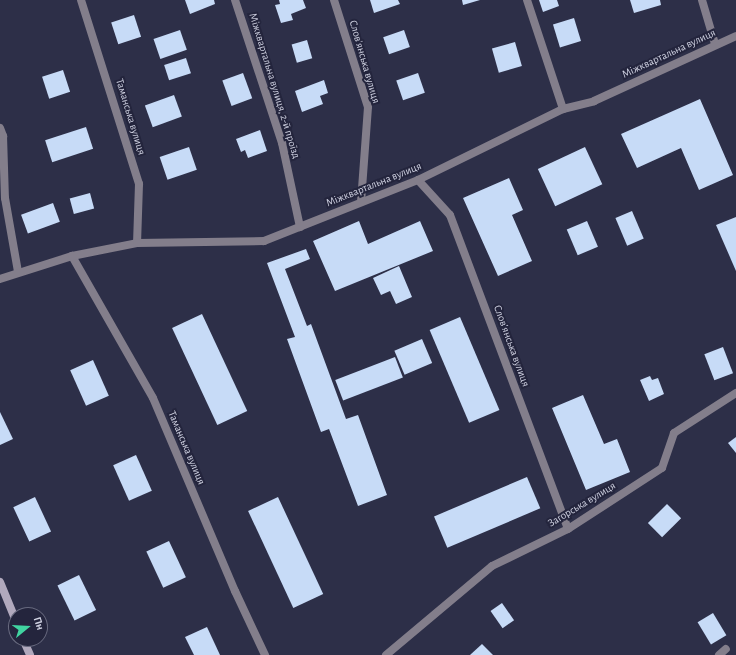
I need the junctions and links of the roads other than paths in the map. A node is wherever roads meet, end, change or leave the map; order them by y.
1 (81, 0) edge
2 (236, 0) edge
3 (334, 0) edge
4 (527, 0) edge
5 (702, 0) edge
6 (736, 36) edge
7 (715, 44) junction
8 (562, 109) junction
9 (0, 128) edge
10 (418, 180) junction
11 (361, 202) junction
12 (300, 227) junction
13 (137, 243) junction
14 (72, 256) junction
15 (18, 272) junction
16 (0, 279) edge
17 (736, 393) edge
18 (568, 529) junction
19 (0, 582) edge
20 (10, 607) edge
21 (726, 649) dead end
22 (265, 655) edge
23 (386, 655) edge
24 (719, 655) edge

1 - 13 street, Таманська вулиця
2 - 12 street, Міжквартальна вулиця, 2-й проїзд
3 - 11 street, Слов’янська вулиця
4 - 8 street
5 - 7 street
6 - 7 street, Міжквартальна вулиця
7 - 8 street, Міжквартальна вулиця
8 - 10 street, Міжквартальна вулиця
9 - 15 street
10 - 11 street, Міжквартальна вулиця
10 - 18 street, Слов’янська вулиця
11 - 12 street, Міжквартальна вулиця
12 - 13 street, Міжквартальна вулиця
13 - 14 street, Міжквартальна вулиця
14 - 15 street, Міжквартальна вулиця
14 - 22 street, Таманська вулиця
15 - 16 street, Міжквартальна вулиця
17 - 18 street, Загорська вулиця
18 - 23 street, Загорська вулиця
19 - 20 main road
21 - 24 street

